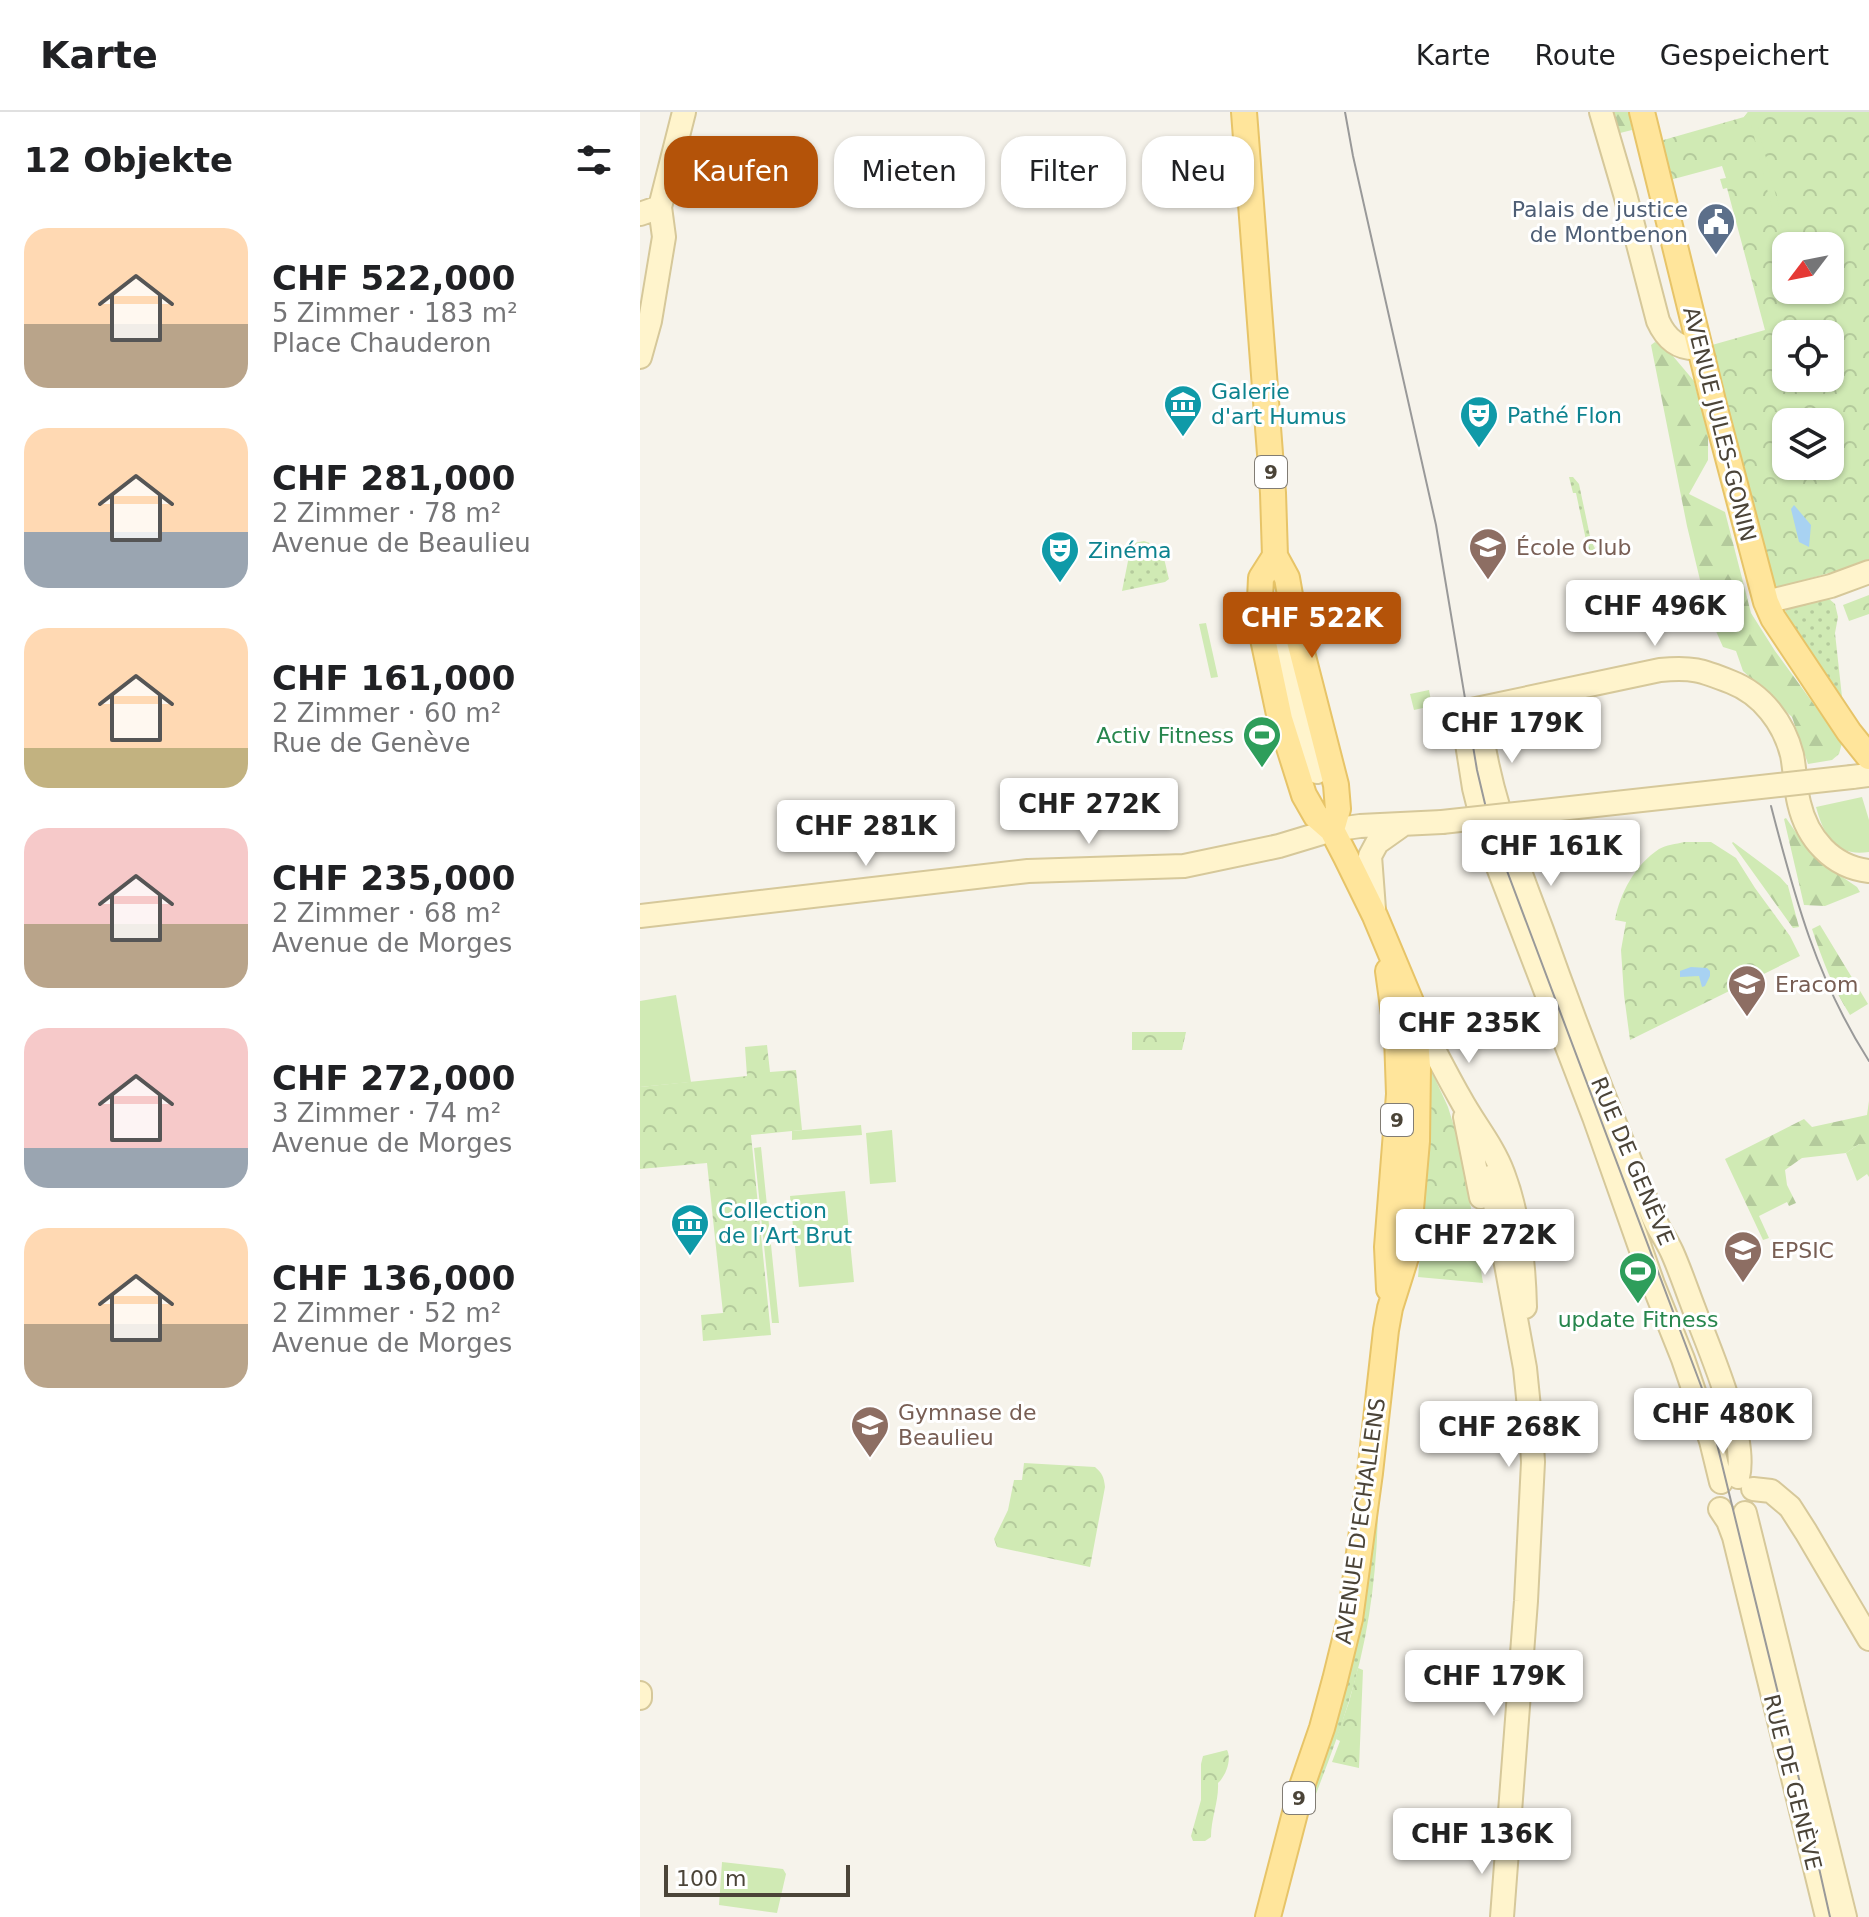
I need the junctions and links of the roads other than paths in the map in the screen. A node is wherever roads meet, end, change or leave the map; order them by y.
1 (684, 112) edge
2 (1244, 112) edge
3 (1601, 112) edge
4 (1642, 112) edge
5 (650, 211) edge
6 (1700, 348) junction
7 (640, 357) edge
8 (1275, 556) junction
9 (1869, 572) edge
10 (1766, 602) junction
11 (1869, 757) edge
12 (1317, 772) dead end
13 (1861, 776) edge
14 (1402, 825) junction
15 (1332, 830) junction
16 (1869, 871) edge
17 (640, 916) edge
18 (1379, 925) junction
19 (1414, 1009) junction
20 (1409, 1097) junction
21 (1489, 1173) junction
22 (1525, 1368) junction
23 (1737, 1483) junction
24 (1720, 1509) junction
25 (1745, 1513) junction
26 (1869, 1639) edge
27 (1268, 1917) edge
28 (1502, 1917) edge
29 (1827, 1917) edge
30 (1845, 1917) edge

1 - 5 street
2 - 8 main road, 9
3 - 6 street
4 - 6 main road, AVENUE JULES-GONIN
5 - 7 street
6 - 10 main road, AVENUE JULES-GONIN
8 - 12 street, 9
8 - 15 main road, 9
8 - 15 main road, 9
9 - 10 street
10 - 11 main road, AVENUE JULES-GONIN
13 - 14 street, bridge
14 - 15 street
14 - 18 street
15 - 17 street
15 - 18 main road, 9
16 - 23 street, RUE DE GENÈVE
18 - 19 main road, AVENUE D'ECHALLENS / 9
18 - 20 main road, AVENUE D'ECHALLENS / 9
19 - 20 main road, AVENUE D'ECHALLENS / 9
19 - 21 street
20 - 27 main road, AVENUE D'ECHALLENS / 9
21 - 22 street
21 - 22 street
22 - 28 street
23 - 24 street
23 - 25 street
23 - 26 street
24 - 25 street
24 - 29 street, RUE DE GENÈVE
25 - 30 street, RUE DE GENÈVE

